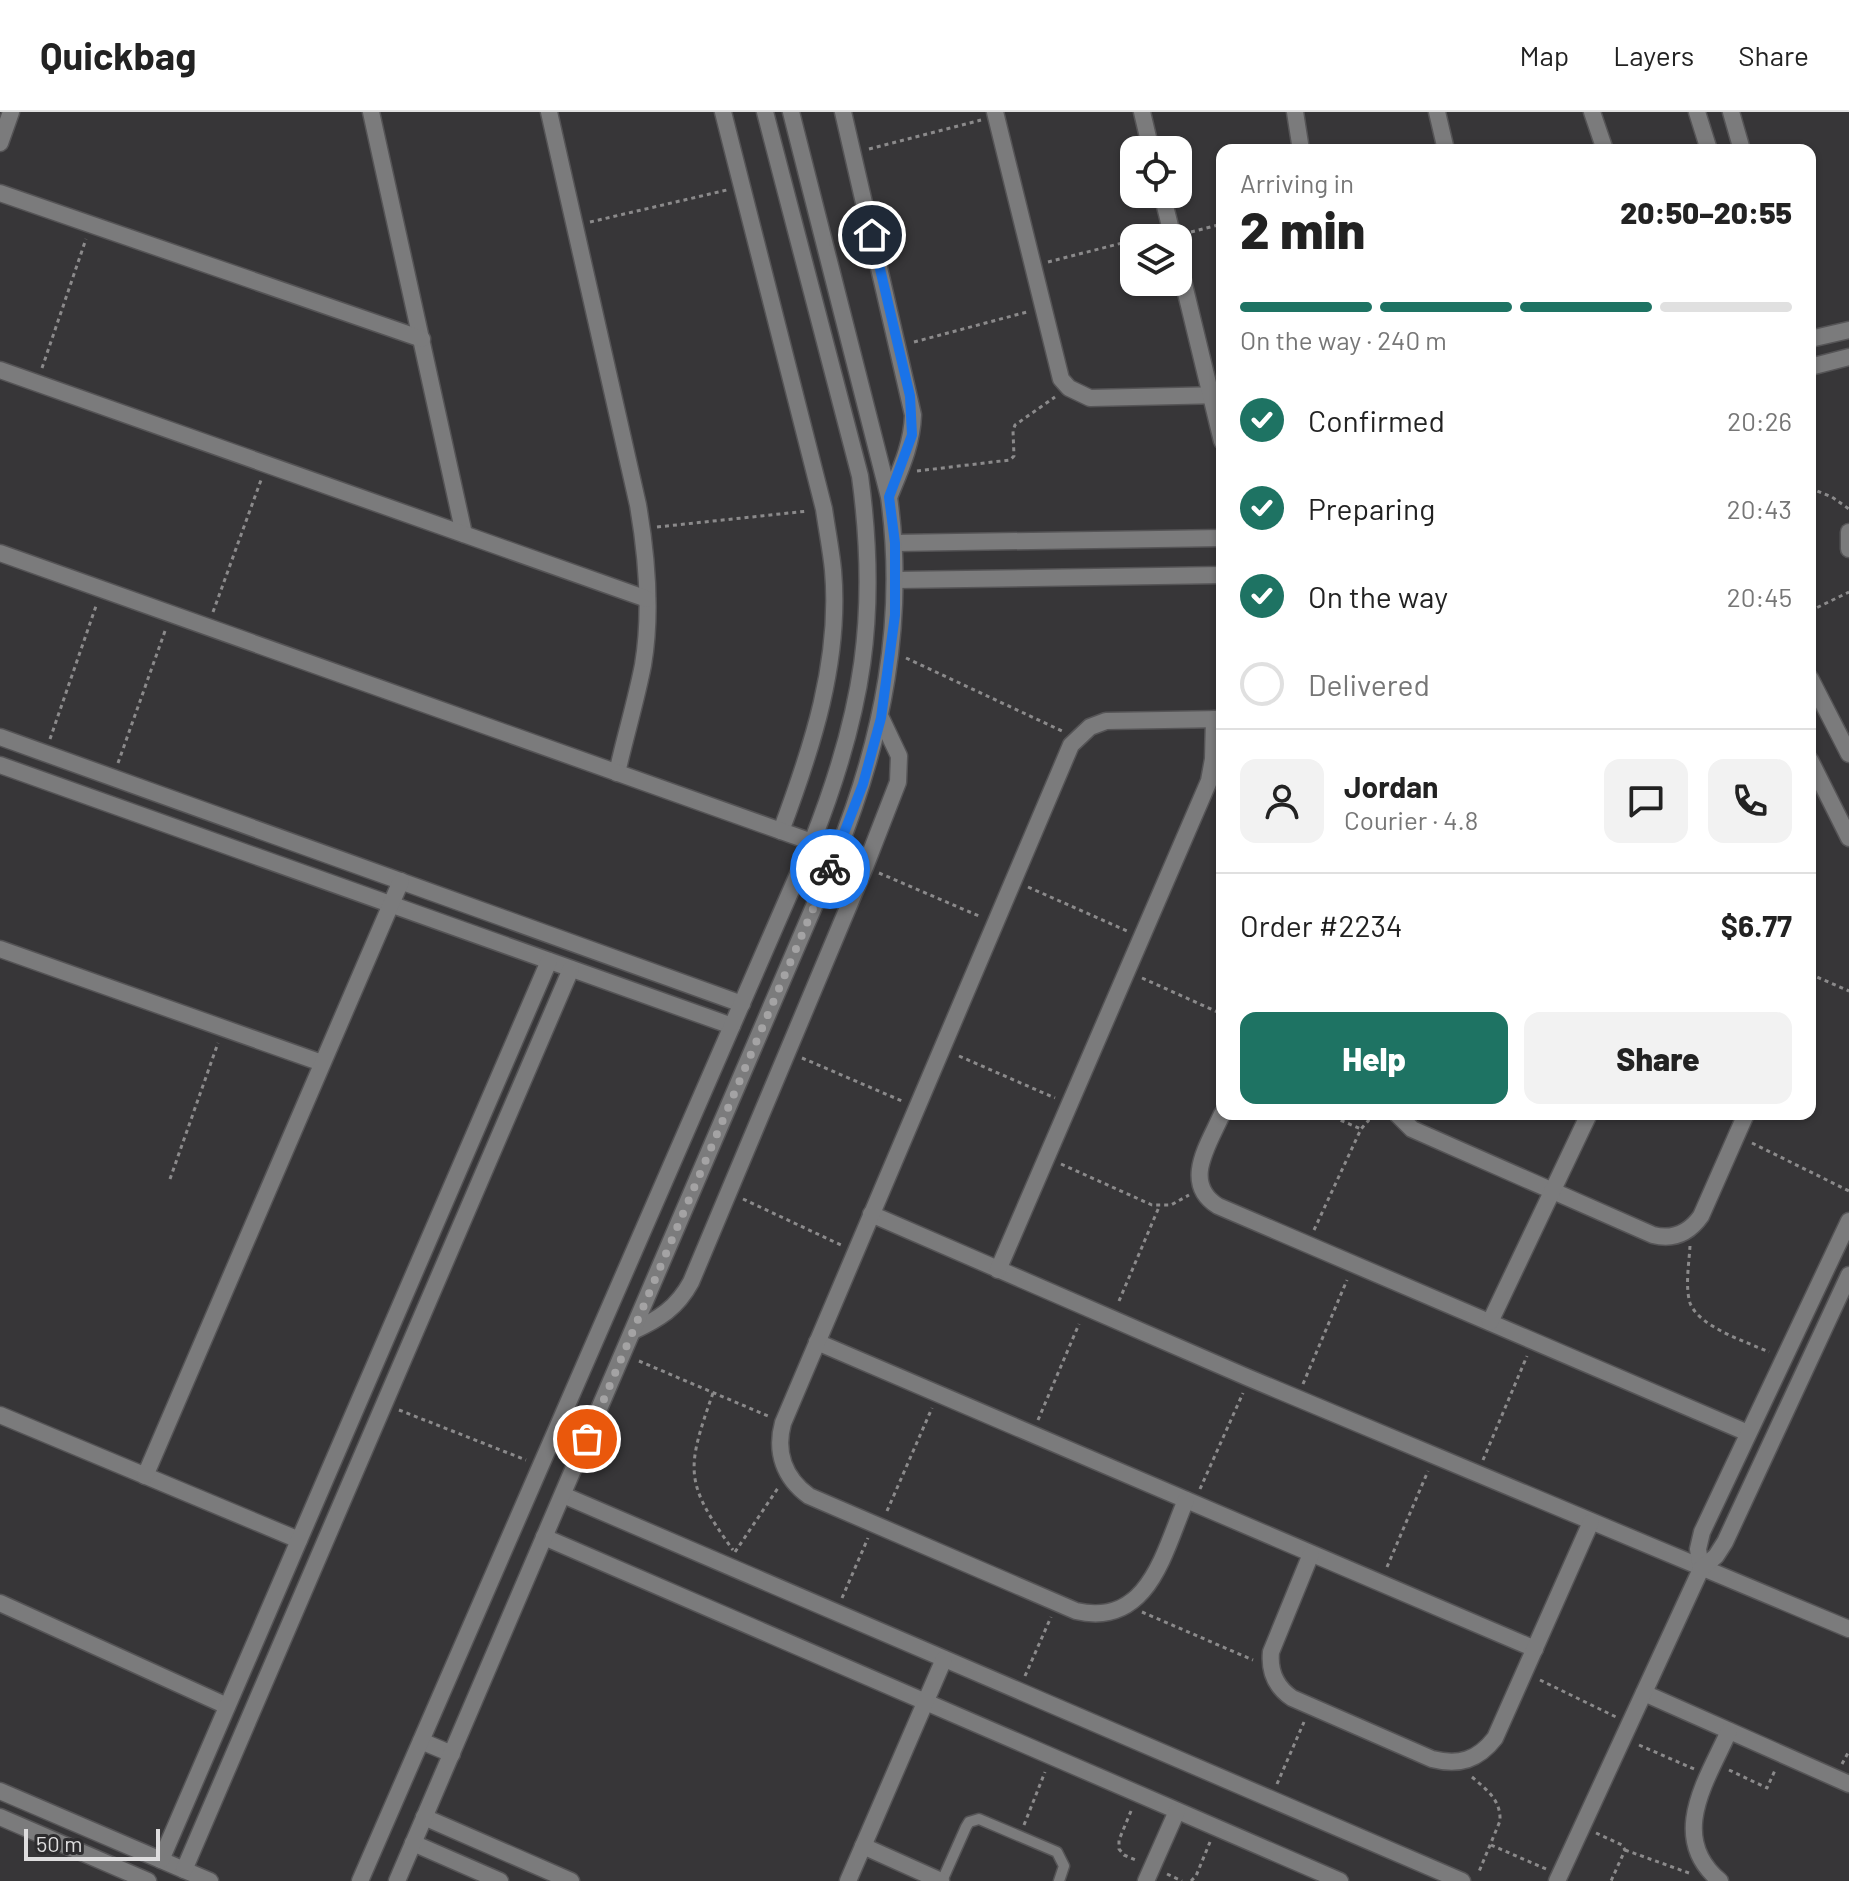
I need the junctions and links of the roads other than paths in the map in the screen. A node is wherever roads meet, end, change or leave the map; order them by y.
1 (11, 112) edge
2 (371, 112) edge
3 (549, 112) edge
4 (723, 112) edge
5 (765, 112) edge
6 (791, 112) edge
7 (843, 112) edge
8 (1142, 112) edge
9 (1295, 112) edge
10 (1437, 112) edge
11 (1592, 112) edge
12 (1697, 112) edge
13 (1731, 112) edge
14 (996, 114) edge
15 (1148, 136) edge
16 (0, 143) edge
17 (1300, 144) edge
18 (1445, 144) edge
19 (1603, 144) edge
20 (1707, 144) edge
21 (1740, 144) edge
22 (0, 193) edge
23 (1188, 296) edge
24 (1849, 330) edge
25 (1816, 338) edge
26 (422, 339) junction
27 (1849, 357) edge
28 (1816, 365) edge
29 (0, 370) edge
30 (1216, 396) edge
31 (889, 497) junction
32 (1849, 532) edge
33 (464, 534) junction
34 (1216, 538) edge
35 (895, 543) junction
36 (1849, 549) edge
37 (0, 553) edge
38 (1216, 575) edge
39 (896, 580) junction
40 (647, 599) junction
41 (1816, 690) edge
42 (881, 718) junction
43 (1216, 719) edge
44 (1216, 735) edge
45 (0, 737) edge
46 (1849, 754) edge
47 (0, 765) edge
48 (1816, 772) edge
49 (617, 773) junction
50 (781, 831) junction
51 (1849, 838) edge
52 (812, 842) junction
53 (401, 881) junction
54 (391, 904) junction
55 (779, 917) junction
56 (805, 928) junction
57 (0, 949) edge
58 (549, 961) junction
59 (571, 969) junction
60 (742, 1004) junction
61 (732, 1026) junction
62 (322, 1063) junction
63 (1220, 1120) edge
64 (1403, 1120) edge
65 (1586, 1120) edge
66 (1743, 1120) edge
67 (1552, 1190) junction
68 (871, 1214) junction
69 (1849, 1221) edge
70 (998, 1270) junction
71 (1849, 1275) edge
72 (1490, 1322) junction
73 (633, 1331) junction
74 (817, 1342) junction
75 (0, 1415) edge
76 (1748, 1433) junction
77 (145, 1476) junction
78 (563, 1495) junction
79 (1190, 1502) junction
80 (1591, 1522) junction
81 (544, 1537) junction
82 (299, 1540) junction
83 (1311, 1554) junction
84 (1701, 1569) junction
85 (0, 1603) edge
86 (1849, 1629) edge
87 (1535, 1649) junction
88 (944, 1659) junction
89 (1644, 1693) junction
90 (926, 1702) junction
91 (227, 1706) junction
92 (1729, 1731) junction
93 (421, 1741) junction
94 (452, 1754) junction
95 (1849, 1784) edge
96 (0, 1791) edge
97 (1177, 1811) junction
98 (0, 1817) edge
99 (424, 1817) junction
100 (413, 1843) junction
101 (863, 1846) junction
102 (161, 1860) junction
103 (184, 1870) junction
104 (1149, 1874) edge
105 (1558, 1878) edge
106 (1453, 1879) edge
107 (148, 1881) edge
108 (210, 1881) edge
109 (360, 1881) edge
110 (397, 1881) edge
111 (500, 1881) edge
112 (571, 1881) edge
113 (848, 1881) edge
114 (942, 1881) edge
115 (1059, 1881) edge
116 (1340, 1881) edge
117 (1720, 1881) edge

1 - 16 street
2 - 26 street
3 - 40 street
4 - 50 street
5 - 52 street
6 - 31 street
7 - 31 street
8 - 15 street
9 - 17 street
10 - 18 street
11 - 19 street
12 - 20 street
13 - 21 street
14 - 30 street
22 - 26 street
23 - 30 street
24 - 25 street
26 - 33 street
27 - 28 street
29 - 33 street
31 - 35 street
32 - 36 street
33 - 40 street
34 - 35 street
35 - 39 street
37 - 49 street
38 - 39 street
39 - 42 street
40 - 49 street
41 - 46 street
42 - 56 street
42 - 73 street
43 - 68 street
44 - 70 street
45 - 53 street
47 - 54 street
48 - 51 street
49 - 50 street
50 - 52 street
52 - 55 street
53 - 54 street
53 - 60 street
54 - 58 street
54 - 62 street
55 - 56 street
55 - 60 street
56 - 73 street
57 - 62 street
58 - 59 street
58 - 82 street
59 - 61 street
59 - 103 street
60 - 61 street
61 - 93 street
62 - 77 street
63 - 72 street
64 - 67 street
65 - 67 street
66 - 67 street
67 - 72 street
68 - 70 street
68 - 74 street
69 - 76 street
70 - 80 street
71 - 84 street
72 - 76 street
73 - 78 street
74 - 79 street
74 - 79 street
75 - 77 street
76 - 84 street
77 - 82 street
78 - 81 street
78 - 88 street
79 - 83 street
80 - 84 street
80 - 87 street
81 - 90 street
81 - 94 street
82 - 91 street
83 - 87 street
83 - 87 street
84 - 86 street
84 - 89 street
85 - 91 street
88 - 90 street
88 - 106 street
89 - 92 street
89 - 105 street
90 - 97 street
90 - 101 street
91 - 102 street
92 - 95 street
92 - 117 street
93 - 94 street
93 - 109 street
94 - 99 street
96 - 102 street
97 - 104 street
97 - 116 street
98 - 107 street
99 - 100 street
99 - 112 street
100 - 110 street
100 - 111 street
101 - 113 street
101 - 114 street
102 - 103 street
103 - 108 street
114 - 115 lane

